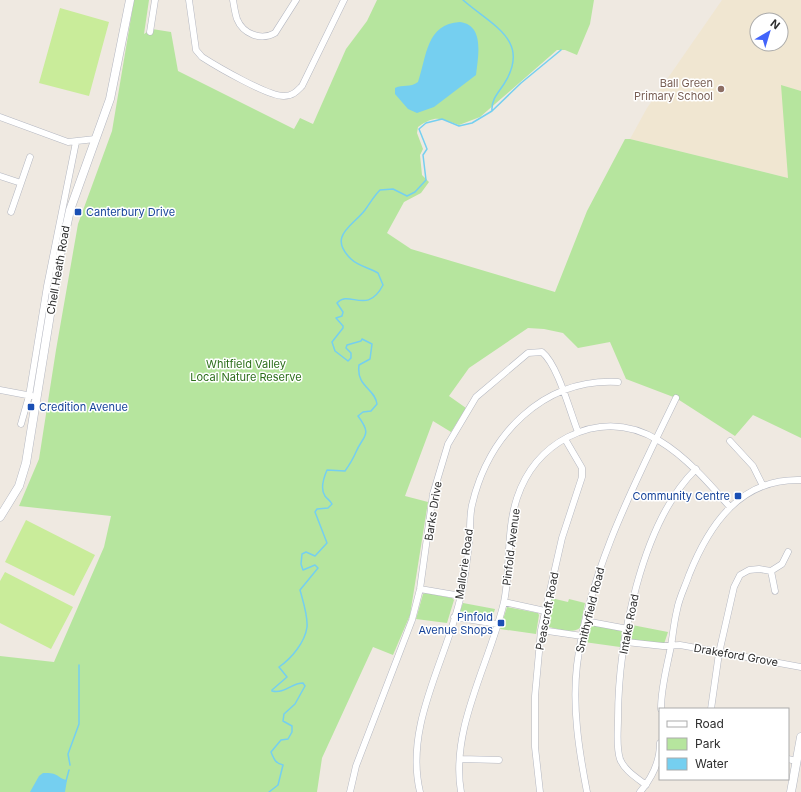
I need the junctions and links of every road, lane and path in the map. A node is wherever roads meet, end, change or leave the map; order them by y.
1 (130, 0) edge
2 (155, 0) edge
3 (189, 0) edge
4 (233, 0) edge
5 (296, 0) edge
6 (344, 0) edge
7 (150, 32) dead end
8 (0, 117) edge
9 (95, 139) junction
10 (76, 142) junction
11 (30, 157) dead end
12 (0, 176) edge
13 (21, 183) junction
14 (11, 212) dead end
15 (618, 382) dead end
16 (0, 390) edge
17 (562, 392) junction
18 (34, 397) junction
19 (676, 398) dead end
20 (21, 424) dead end
21 (578, 432) junction
22 (565, 439) junction
23 (656, 439) junction
24 (730, 441) dead end
25 (696, 469) junction
26 (801, 480) edge
27 (763, 486) junction
28 (730, 507) junction
29 (0, 517) edge
30 (788, 552) dead end
31 (771, 571) junction
32 (420, 589) junction
33 (775, 591) dead end
34 (461, 596) junction
35 (504, 602) junction
36 (545, 611) junction
37 (454, 617) junction
38 (585, 620) junction
39 (497, 624) junction
40 (541, 630) junction
41 (628, 630) junction
42 (582, 636) junction
43 (626, 642) junction
44 (671, 646) junction
45 (719, 652) junction
46 (801, 667) edge
47 (660, 708) edge
48 (711, 708) edge
49 (801, 737) edge
50 (659, 751) edge
51 (461, 759) junction
52 (499, 760) dead end
53 (792, 760) edge
54 (646, 785) junction
55 (350, 792) edge
56 (420, 792) edge
57 (461, 792) edge
58 (540, 792) edge
59 (587, 792) edge
60 (640, 792) edge
61 (791, 792) edge

1 - 9 street, Chell Heath Road
2 - 7 street
3 - 6 street
4 - 5 street
8 - 10 street
9 - 10 street
9 - 18 street, Chell Heath Road
10 - 18 street, Chell Heath Road
11 - 13 street
12 - 13 street
13 - 14 street
15 - 17 street, Mallorie Road
16 - 18 street
17 - 21 street, Barks Drive
17 - 32 street, Barks Drive
17 - 34 street, Mallorie Road
18 - 20 street, Chell Heath Road
18 - 29 street, Chell Heath Road
19 - 23 street, Smithyfield Road
21 - 22 street, Pinfold Avenue
21 - 23 street, Pinfold Avenue
22 - 35 street, Pinfold Avenue
22 - 36 street, Peascroft Road
23 - 25 street, Pinfold Avenue
23 - 38 street, Smithyfield Road
24 - 27 street
25 - 28 street, Pinfold Avenue
25 - 41 street, Intake Road
26 - 27 street
27 - 28 street
28 - 44 street
30 - 31 street
31 - 33 street
31 - 45 street
32 - 34 street
32 - 55 street, Barks Drive
34 - 37 street, Mallorie Road
35 - 36 street
35 - 39 street, Pinfold Avenue
36 - 40 street, Peascroft Road
37 - 39 street
37 - 56 street, Mallorie Road
38 - 41 street
38 - 42 street, Smithyfield Road
39 - 51 street, Pinfold Avenue
40 - 42 street
40 - 58 street, Peascroft Road
41 - 43 street, Intake Road
42 - 59 street, Smithyfield Road
43 - 44 street, Drakeford Grove
43 - 54 street, Intake Road
44 - 45 street, Drakeford Grove
44 - 47 street
45 - 46 street, Drakeford Grove
45 - 48 street
49 - 53 street
50 - 54 street
51 - 52 street
51 - 57 street, Pinfold Avenue
53 - 61 street
54 - 60 street

